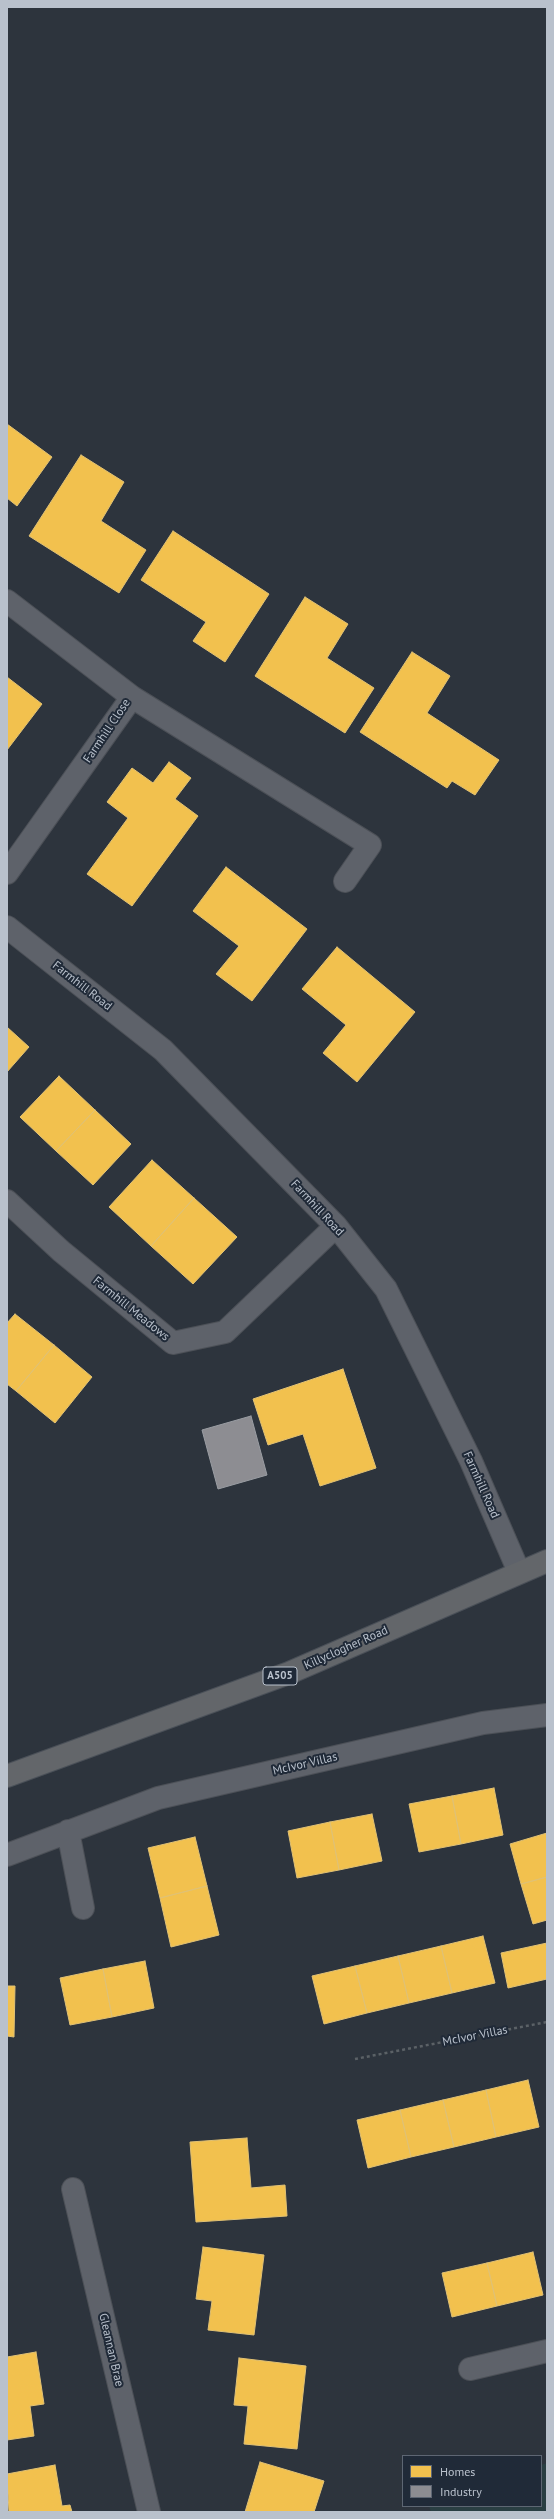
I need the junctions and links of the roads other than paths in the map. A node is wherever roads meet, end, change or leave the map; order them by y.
1 (7, 601) edge
2 (132, 697) junction
3 (7, 873) edge
4 (345, 881) dead end
5 (7, 928) edge
6 (7, 1201) edge
7 (336, 1226) junction
8 (547, 1561) edge
9 (519, 1572) junction
10 (547, 1715) edge
11 (7, 1776) edge
12 (68, 1831) junction
13 (7, 1855) edge
14 (83, 1908) dead end
15 (73, 2189) dead end
16 (547, 2351) edge
17 (470, 2368) dead end
18 (149, 2512) edge

1 - 2 street, Farmhill Close
2 - 3 street, Farmhill Close
2 - 4 street
5 - 7 street, Farmhill Road
6 - 7 street, Farmhill Meadows
7 - 9 street, Farmhill Road
8 - 9 highway, Killyclogher Road / A505
9 - 11 highway, Killyclogher Road / A505
10 - 12 street, McIvor Villas
12 - 13 street, McIvor Villas
12 - 14 street
15 - 18 street, Gleannan Brae
16 - 17 street

